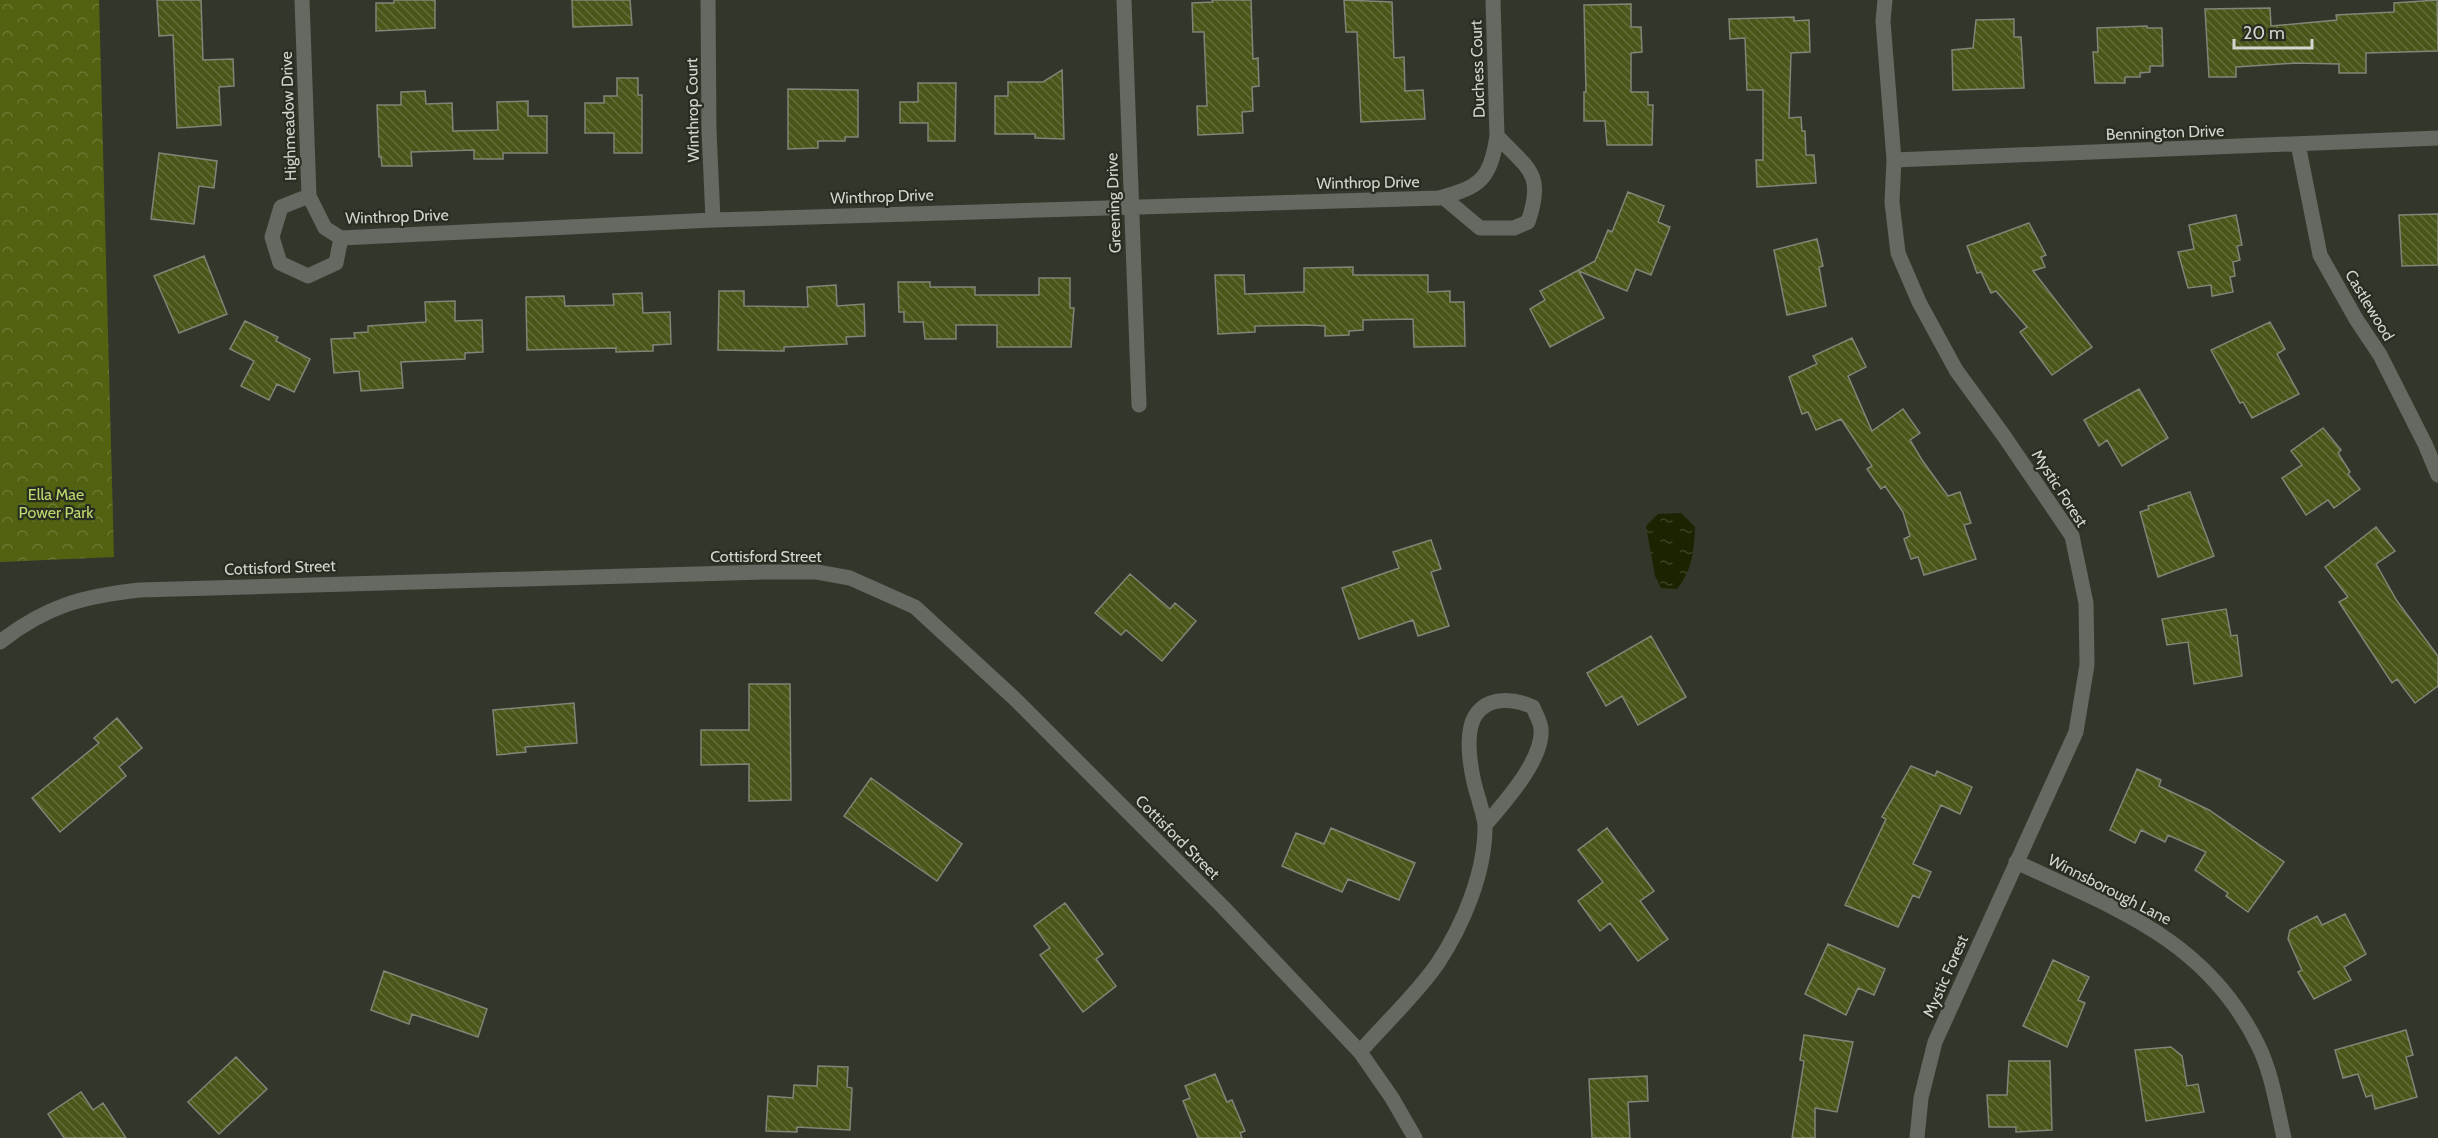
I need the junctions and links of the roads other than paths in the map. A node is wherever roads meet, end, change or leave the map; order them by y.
1 (302, 0) edge
2 (708, 0) edge
3 (1124, 0) edge
4 (1493, 0) edge
5 (1885, 0) edge
6 (1497, 136) junction
7 (2438, 138) edge
8 (2298, 144) junction
9 (1894, 160) junction
10 (1486, 177) joint
11 (309, 196) junction
12 (1443, 197) junction
13 (1132, 206) junction
14 (713, 220) junction
15 (1528, 222) joint
16 (325, 228) joint
17 (341, 238) junction
18 (1139, 405) dead end
19 (2438, 475) edge
20 (0, 642) edge
21 (1486, 824) junction
22 (2016, 862) junction
23 (1360, 1052) junction
24 (1415, 1138) edge
25 (1917, 1138) edge
26 (2284, 1138) edge

1 - 11 street, Highmeadow Drive
2 - 14 street, Winthrop Court
3 - 13 street, Greening Drive
4 - 6 street, Duchess Court
5 - 9 street, Mystic Forest
6 - 10 street, Duchess Court
6 - 15 street, Duchess Court
7 - 8 street, Bennington Drive
8 - 9 street, Bennington Drive
8 - 19 street, Castlewood
9 - 22 street, Mystic Forest
10 - 12 street, Winthrop Drive
11 - 16 street, Highmeadow Drive
11 - 17 street
12 - 13 street, Winthrop Drive
12 - 15 street, Winthrop Drive
13 - 14 street, Winthrop Drive
13 - 18 street, Greening Drive
14 - 17 street, Winthrop Drive
16 - 17 street, Winthrop Drive
20 - 23 street, Cottisford Street
21 - 21 street
21 - 23 street
22 - 25 street, Mystic Forest
22 - 26 street, Winnsborough Lane
23 - 24 street, Cottisford Street

